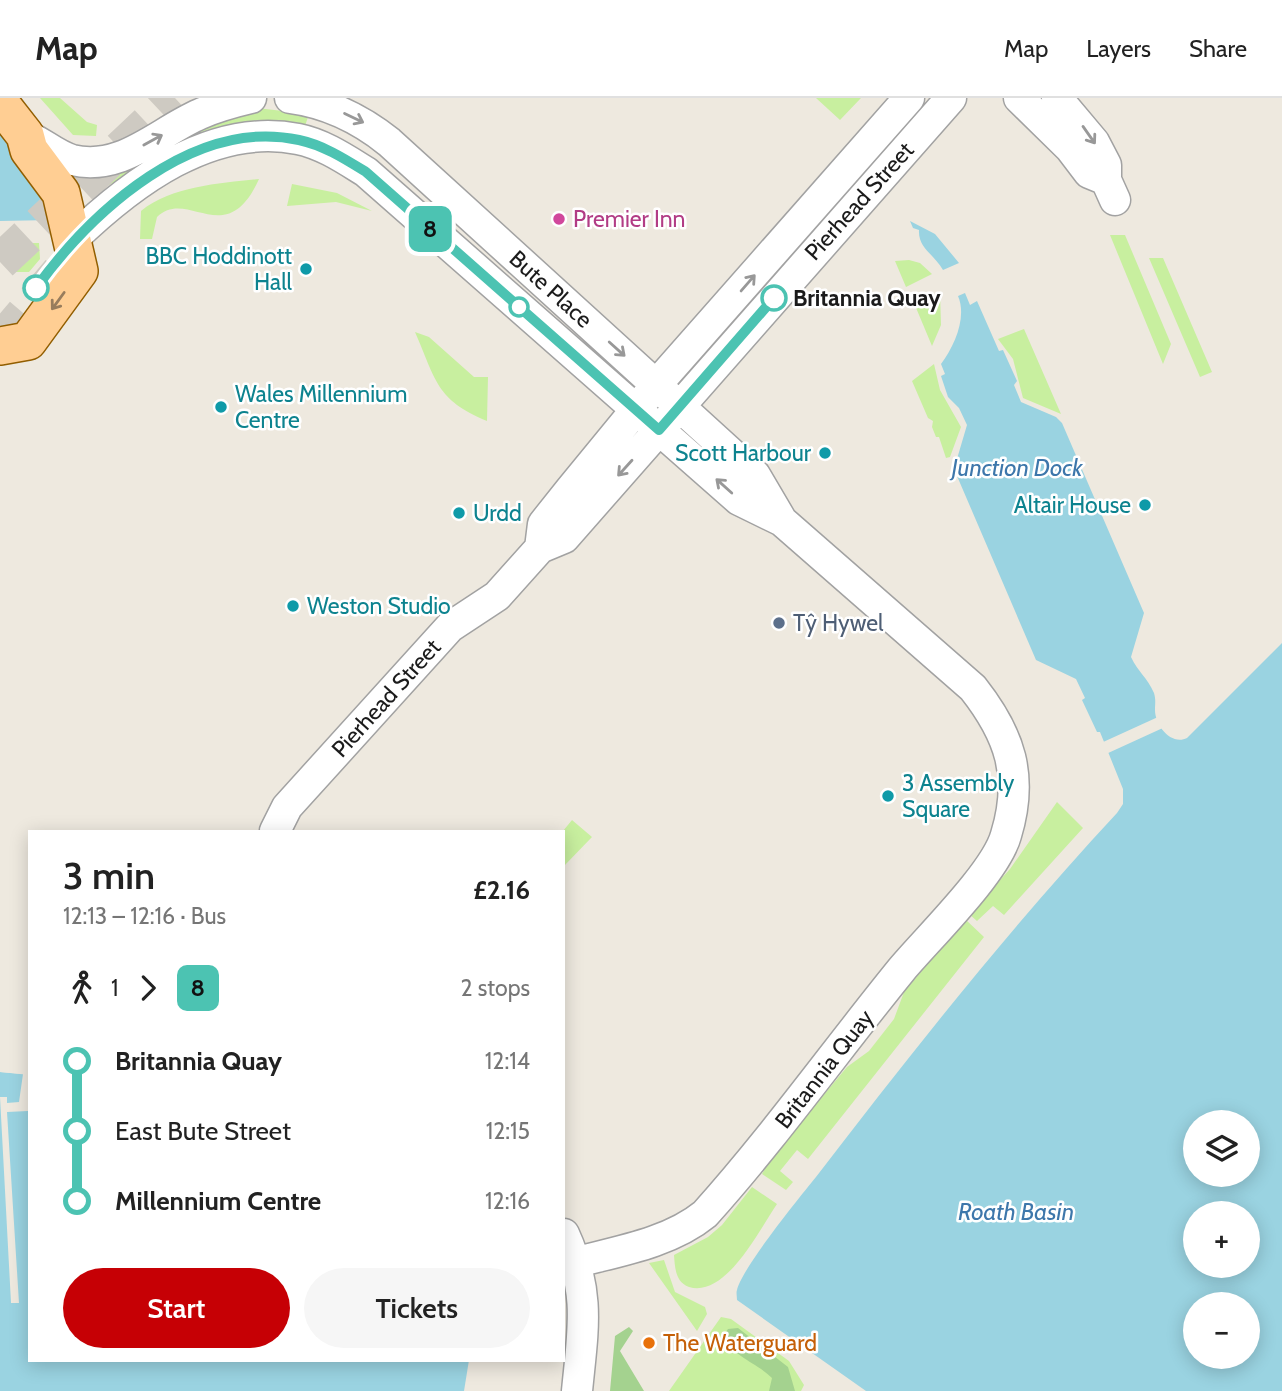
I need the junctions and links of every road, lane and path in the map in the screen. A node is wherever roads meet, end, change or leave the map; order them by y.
1 (251, 98) edge
2 (290, 98) edge
3 (909, 98) edge
4 (951, 98) edge
5 (1019, 98) edge
6 (1057, 98) edge
7 (0, 103) edge
8 (25, 135) junction
9 (72, 240) junction
10 (0, 335) edge
11 (0, 346) edge
12 (657, 384) junction
13 (681, 407) junction
14 (635, 411) junction
15 (659, 430) junction
16 (782, 521) junction
17 (540, 548) junction
18 (1013, 807) joint
19 (276, 830) edge
20 (565, 1236) edge
21 (577, 1262) junction
22 (576, 1391) edge

8 -> 1 street
2 -> 12 street, Bute Place
12 -> 3 street, Pierhead Street
4 - 13 street, Pierhead Street
6 -> 5 street
7 - 8 main road
8 - 9 main road
9 - 10 main road
9 -> 11 main road
9 - 14 street, Bute Place
12 - 13 street, Bute Place
12 - 14 street, Pierhead Street
13 - 15 street, Pierhead Street
13 - 16 street, Bute Place
14 - 15 street, Bute Place
14 - 17 street, Pierhead Street
16 -> 15 street, Bute Place
15 -> 17 street, Pierhead Street
16 - 18 street, Bute Place
17 - 19 street, Pierhead Street
18 - 21 street, Britannia Quay
20 - 21 street
21 - 22 street

